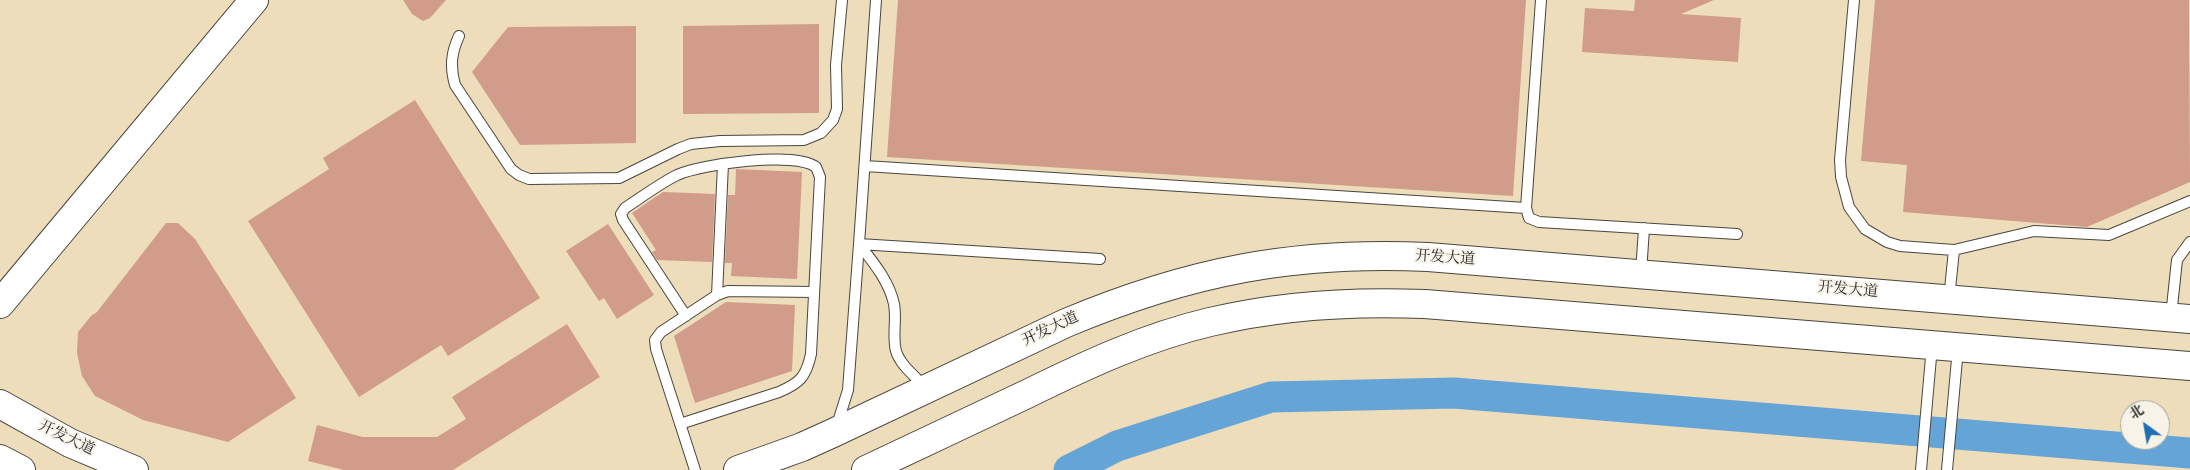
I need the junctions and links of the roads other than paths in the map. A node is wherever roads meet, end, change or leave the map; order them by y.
1 (230, 0) edge
2 (254, 0) edge
3 (842, 0) edge
4 (876, 0) edge
5 (1541, 0) edge
6 (1854, 0) edge
7 (459, 36) dead end
8 (724, 164) junction
9 (865, 166) junction
10 (2190, 201) edge
11 (1526, 208) junction
12 (1644, 228) junction
13 (1736, 234) dead end
14 (2190, 242) edge
15 (859, 244) junction
16 (1954, 250) junction
17 (1100, 259) dead end
18 (1641, 274) junction
19 (0, 275) edge
20 (814, 292) junction
21 (717, 295) junction
22 (1949, 299) junction
23 (0, 304) edge
24 (686, 316) junction
25 (2180, 318) edge
26 (1945, 346) junction
27 (2190, 366) edge
28 (927, 389) junction
29 (0, 404) edge
30 (680, 424) junction
31 (833, 434) junction
32 (0, 458) edge
33 (1921, 469) edge
34 (21, 470) edge
35 (134, 470) edge
36 (695, 470) edge
37 (738, 470) edge
38 (866, 470) edge
39 (1947, 470) edge

1 - 19 main road
2 - 23 main road
3 - 7 lane
4 - 9 lane
5 - 11 lane
6 - 16 lane
8 - 20 lane
8 - 21 lane
8 - 24 lane
9 - 11 lane
9 - 15 lane
10 - 16 lane
11 - 12 lane
12 - 13 lane
12 - 18 lane
14 - 25 lane
15 - 17 lane
15 - 28 lane
15 - 31 lane
16 - 22 lane
18 - 22 main road, 开发大道
18 - 28 main road, 开发大道
20 - 21 lane
20 - 30 lane
21 - 24 lane
22 - 25 main road, 开发大道
24 - 30 lane
26 - 27 main road
26 - 33 lane
26 - 38 main road
26 - 39 lane
28 - 31 main road, 开发大道
29 - 35 main road, 开发大道
30 - 36 lane
31 - 37 main road, 开发大道
32 - 34 main road

